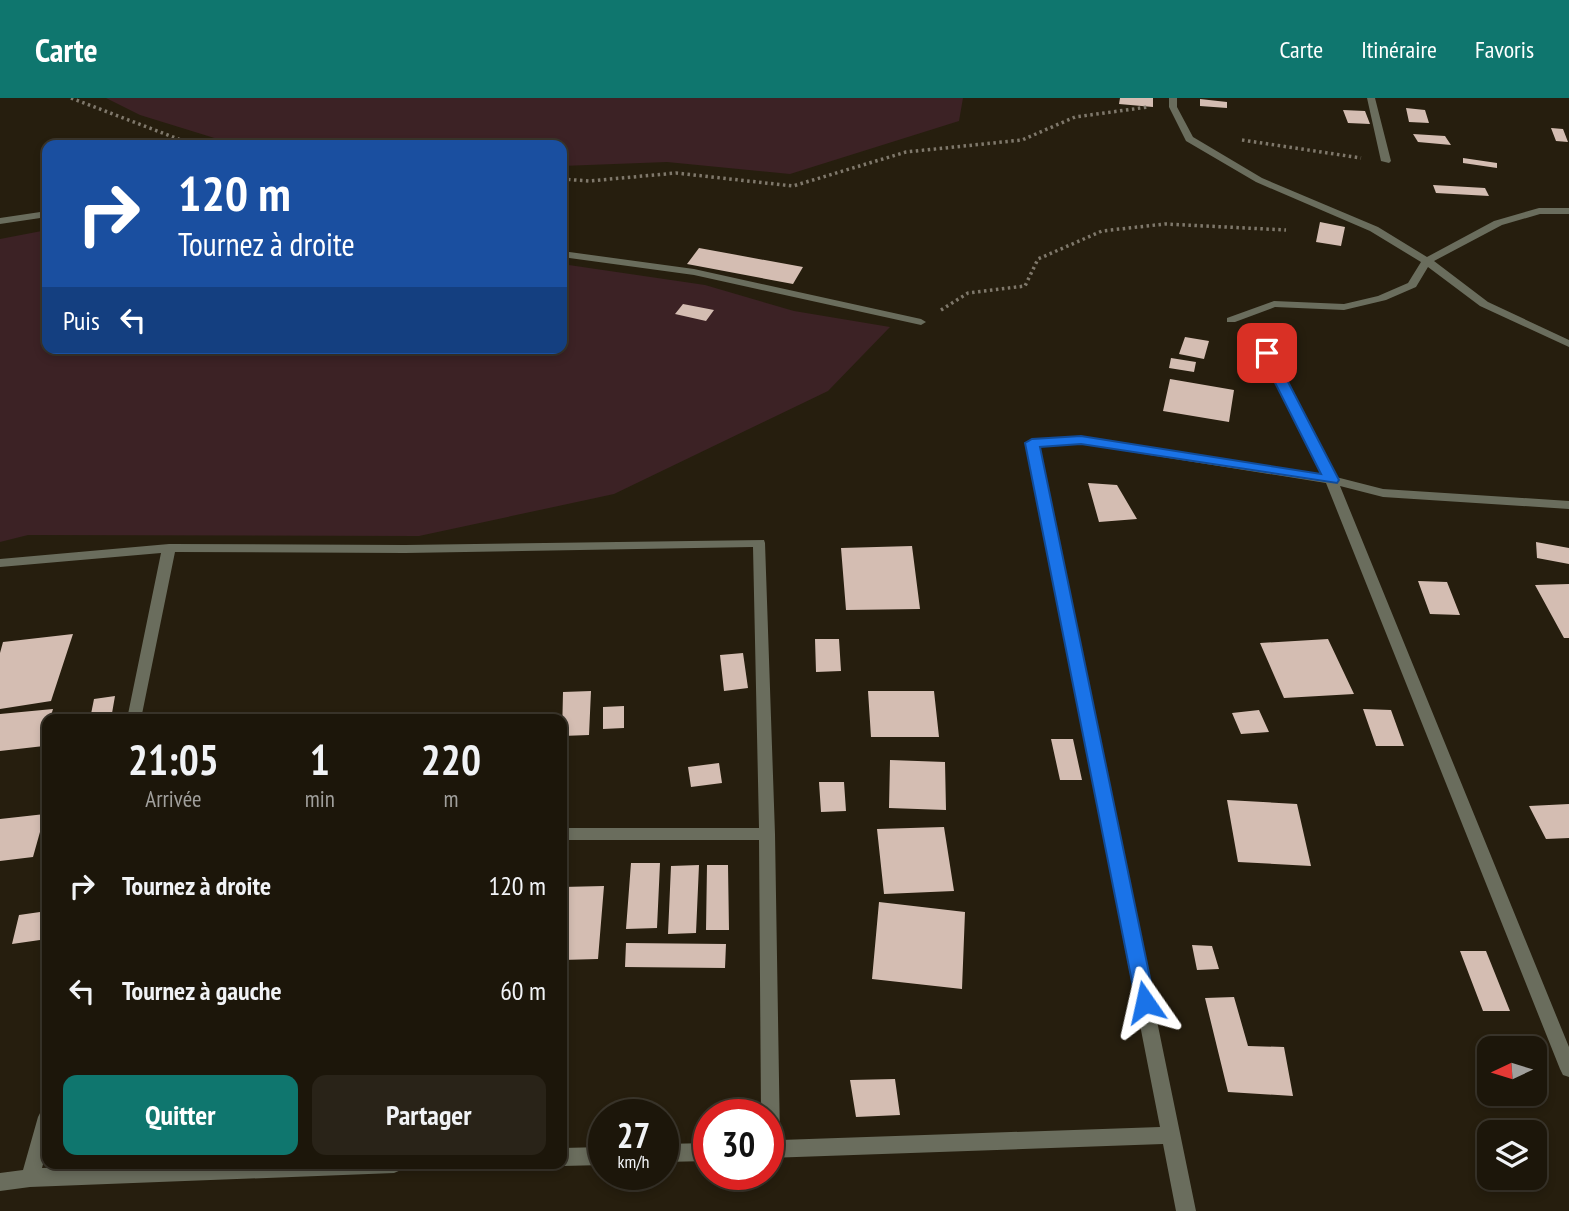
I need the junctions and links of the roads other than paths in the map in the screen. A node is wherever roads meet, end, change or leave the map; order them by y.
1 (1371, 98) edge
2 (1173, 102) edge
3 (1386, 162) road end
4 (1569, 211) edge
5 (42, 215) edge
6 (0, 221) edge
7 (567, 255) edge
8 (1427, 261) junction
9 (1231, 320) dead end
10 (921, 322) road end
11 (1569, 344) edge
12 (1267, 353) dead end
13 (1332, 480) junction
14 (1569, 505) edge
15 (169, 548) junction
16 (0, 563) edge
17 (135, 714) edge
18 (567, 834) edge
19 (767, 834) junction
20 (1569, 1069) edge
21 (770, 1099) edge
22 (42, 1134) edge
23 (1172, 1135) junction
24 (784, 1149) edge
25 (588, 1156) edge
26 (567, 1157) edge
27 (264, 1169) edge
28 (30, 1178) junction
29 (0, 1182) edge
30 (1186, 1211) edge

1 - 3 street
2 - 8 street
4 - 8 street
5 - 6 street
7 - 10 street
8 - 9 street
8 - 11 street
12 - 13 street
13 - 14 street
13 - 20 street
13 - 23 street
15 - 16 street
15 - 17 street
15 - 19 street
18 - 19 street
19 - 21 street
22 - 28 street
23 - 24 street
23 - 30 street
25 - 26 street
27 - 28 street
28 - 29 street

